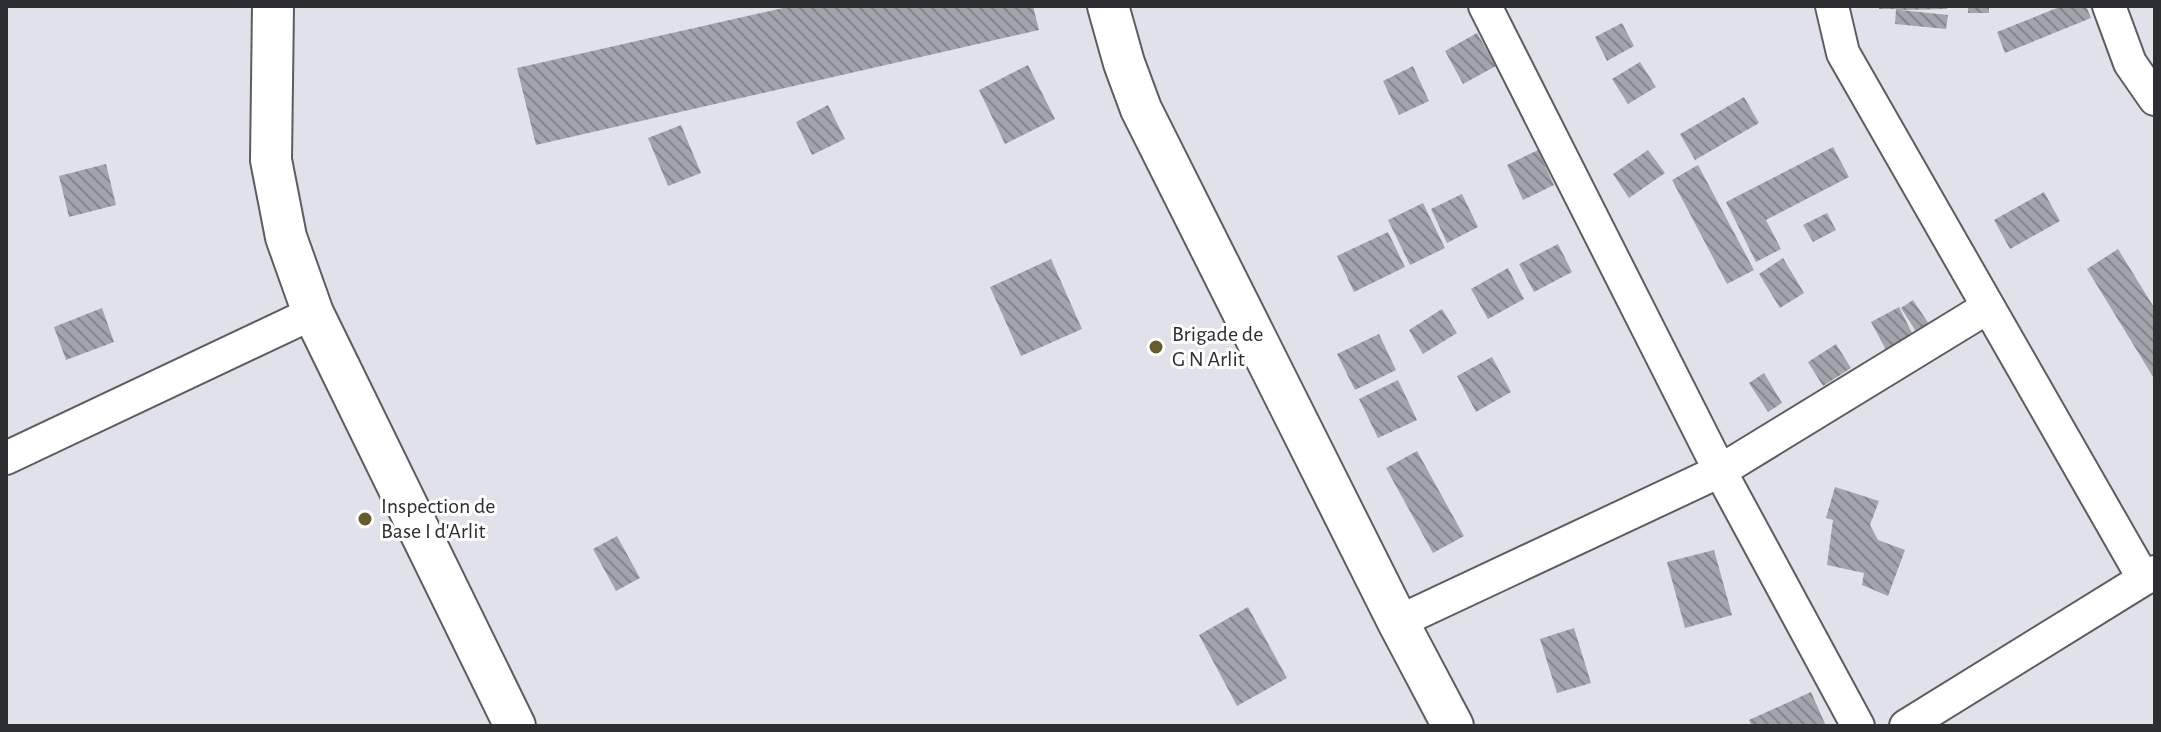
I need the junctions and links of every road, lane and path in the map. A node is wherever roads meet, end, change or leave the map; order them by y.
1 (273, 6) edge
2 (1108, 6) edge
3 (1485, 6) edge
4 (1832, 6) edge
5 (2109, 6) edge
6 (2155, 99) edge
7 (1988, 307) junction
8 (313, 313) junction
9 (6, 458) edge
10 (1720, 471) junction
11 (2150, 576) edge
12 (1398, 622) junction
13 (515, 726) edge
14 (1453, 726) edge
15 (1858, 726) edge
16 (1906, 726) edge

1 - 8 street
2 - 12 street
3 - 10 street
4 - 7 street
5 - 6 street
7 - 10 street
7 - 11 street
8 - 9 street
8 - 13 street
10 - 12 street
10 - 15 street
11 - 16 street
12 - 14 street

